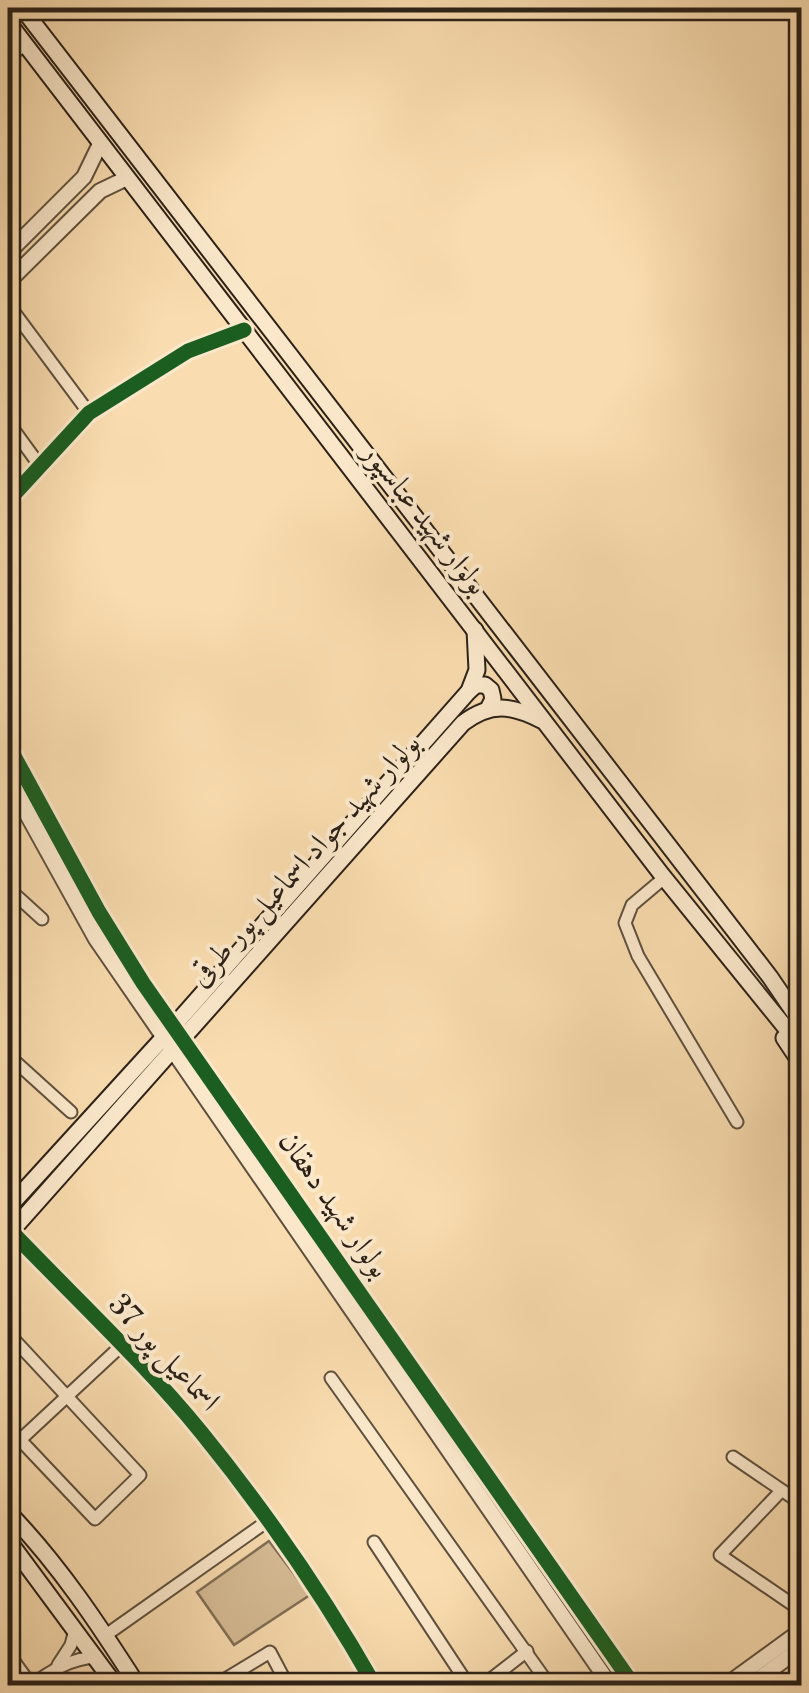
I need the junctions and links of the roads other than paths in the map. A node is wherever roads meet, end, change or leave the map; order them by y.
1 (22, 8) edge
2 (8, 22) edge
3 (24, 45) junction
4 (8, 58) edge
5 (100, 144) junction
6 (84, 177) junction
7 (126, 178) junction
8 (100, 192) junction
9 (8, 254) edge
10 (8, 282) edge
11 (8, 304) edge
12 (244, 330) junction
13 (90, 413) junction
14 (8, 422) edge
15 (40, 466) junction
16 (8, 501) edge
17 (475, 628) junction
18 (469, 691) junction
19 (489, 707) junction
20 (545, 722) junction
21 (8, 745) edge
22 (8, 780) edge
23 (664, 878) junction
24 (8, 888) edge
25 (42, 919) dead end
26 (770, 977) junction
27 (754, 993) junction
28 (802, 1013) edge
29 (802, 1024) edge
30 (174, 1037) junction
31 (802, 1048) edge
32 (8, 1055) edge
33 (802, 1064) edge
34 (71, 1112) dead end
35 (738, 1122) dead end
36 (8, 1208) edge
37 (9, 1232) edge
38 (8, 1332) edge
39 (121, 1346) junction
40 (331, 1378) dead end
41 (67, 1396) junction
42 (8, 1427) edge
43 (20, 1440) junction
44 (733, 1457) dead end
45 (781, 1491) junction
46 (802, 1504) edge
47 (8, 1512) edge
48 (270, 1520) junction
49 (8, 1540) edge
50 (374, 1542) dead end
51 (802, 1612) edge
52 (76, 1630) junction
53 (802, 1630) edge
54 (106, 1635) junction
55 (802, 1647) edge
56 (527, 1651) junction
57 (8, 1653) edge
58 (97, 1657) junction
59 (56, 1668) junction
60 (35, 1684) edge
61 (116, 1686) edge
62 (138, 1686) edge
63 (214, 1686) edge
64 (288, 1686) edge
65 (375, 1686) edge
66 (469, 1686) edge
67 (482, 1686) edge
68 (550, 1686) edge
69 (610, 1686) edge
70 (634, 1686) edge
71 (725, 1686) edge
72 (749, 1686) edge

1 - 26 main road, بولوار شهید عباسپور
2 - 3 main road, بولوار شهید عباسپور
3 - 4 street
3 - 5 main road, بولوار شهید عباسپور
5 - 6 street
5 - 7 main road, بولوار شهید عباسپور
6 - 8 street
6 - 9 street
7 - 8 street
7 - 12 main road, بولوار شهید عباسپور
8 - 10 street
11 - 13 street
12 - 13 street
12 - 17 main road, بولوار شهید عباسپور
13 - 15 street
14 - 15 street
15 - 16 street
17 - 18 main road
17 - 20 main road, بولوار شهید عباسپور
18 - 19 main road
18 - 30 main road, بولوار شهید جواد اسماعیل پور طرقی
19 - 20 main road
19 - 30 main road, بولوار شهید جواد اسماعیل پور طرقی
20 - 23 main road, بولوار شهید عباسپور
21 - 30 street, بولوار شهید دهقان
22 - 30 street, بولوار شهید دهقان
23 - 27 main road, بولوار شهید عباسپور
23 - 35 street
24 - 25 street
26 - 28 main road
26 - 29 main road, بولوار شهید عباسپور
27 - 31 main road, بولوار شهید عباسپور
27 - 33 main road
30 - 36 main road, بولوار شهید جواد اسماعیل پور طرقی
30 - 37 main road, بولوار شهید جواد اسماعیل پور طرقی
30 - 69 street, بولوار شهید دهقان
30 - 70 street, بولوار شهید دهقان
32 - 34 street
37 - 39 street, اسماعیل پور 37
38 - 41 street
39 - 41 street
39 - 48 street, اسماعیل پور 37
40 - 56 street
41 - 43 street
41 - 43 street
42 - 43 street
44 - 45 street
45 - 46 street
45 - 51 street
47 - 54 main road
48 - 54 street
48 - 65 street, اسماعیل پور 37
49 - 52 main road
50 - 66 street
52 - 58 main road
52 - 59 street
53 - 71 street
54 - 62 main road
55 - 72 street
56 - 67 street
56 - 68 street
57 - 60 street
58 - 59 street
58 - 61 main road
59 - 60 street
63 - 64 street

